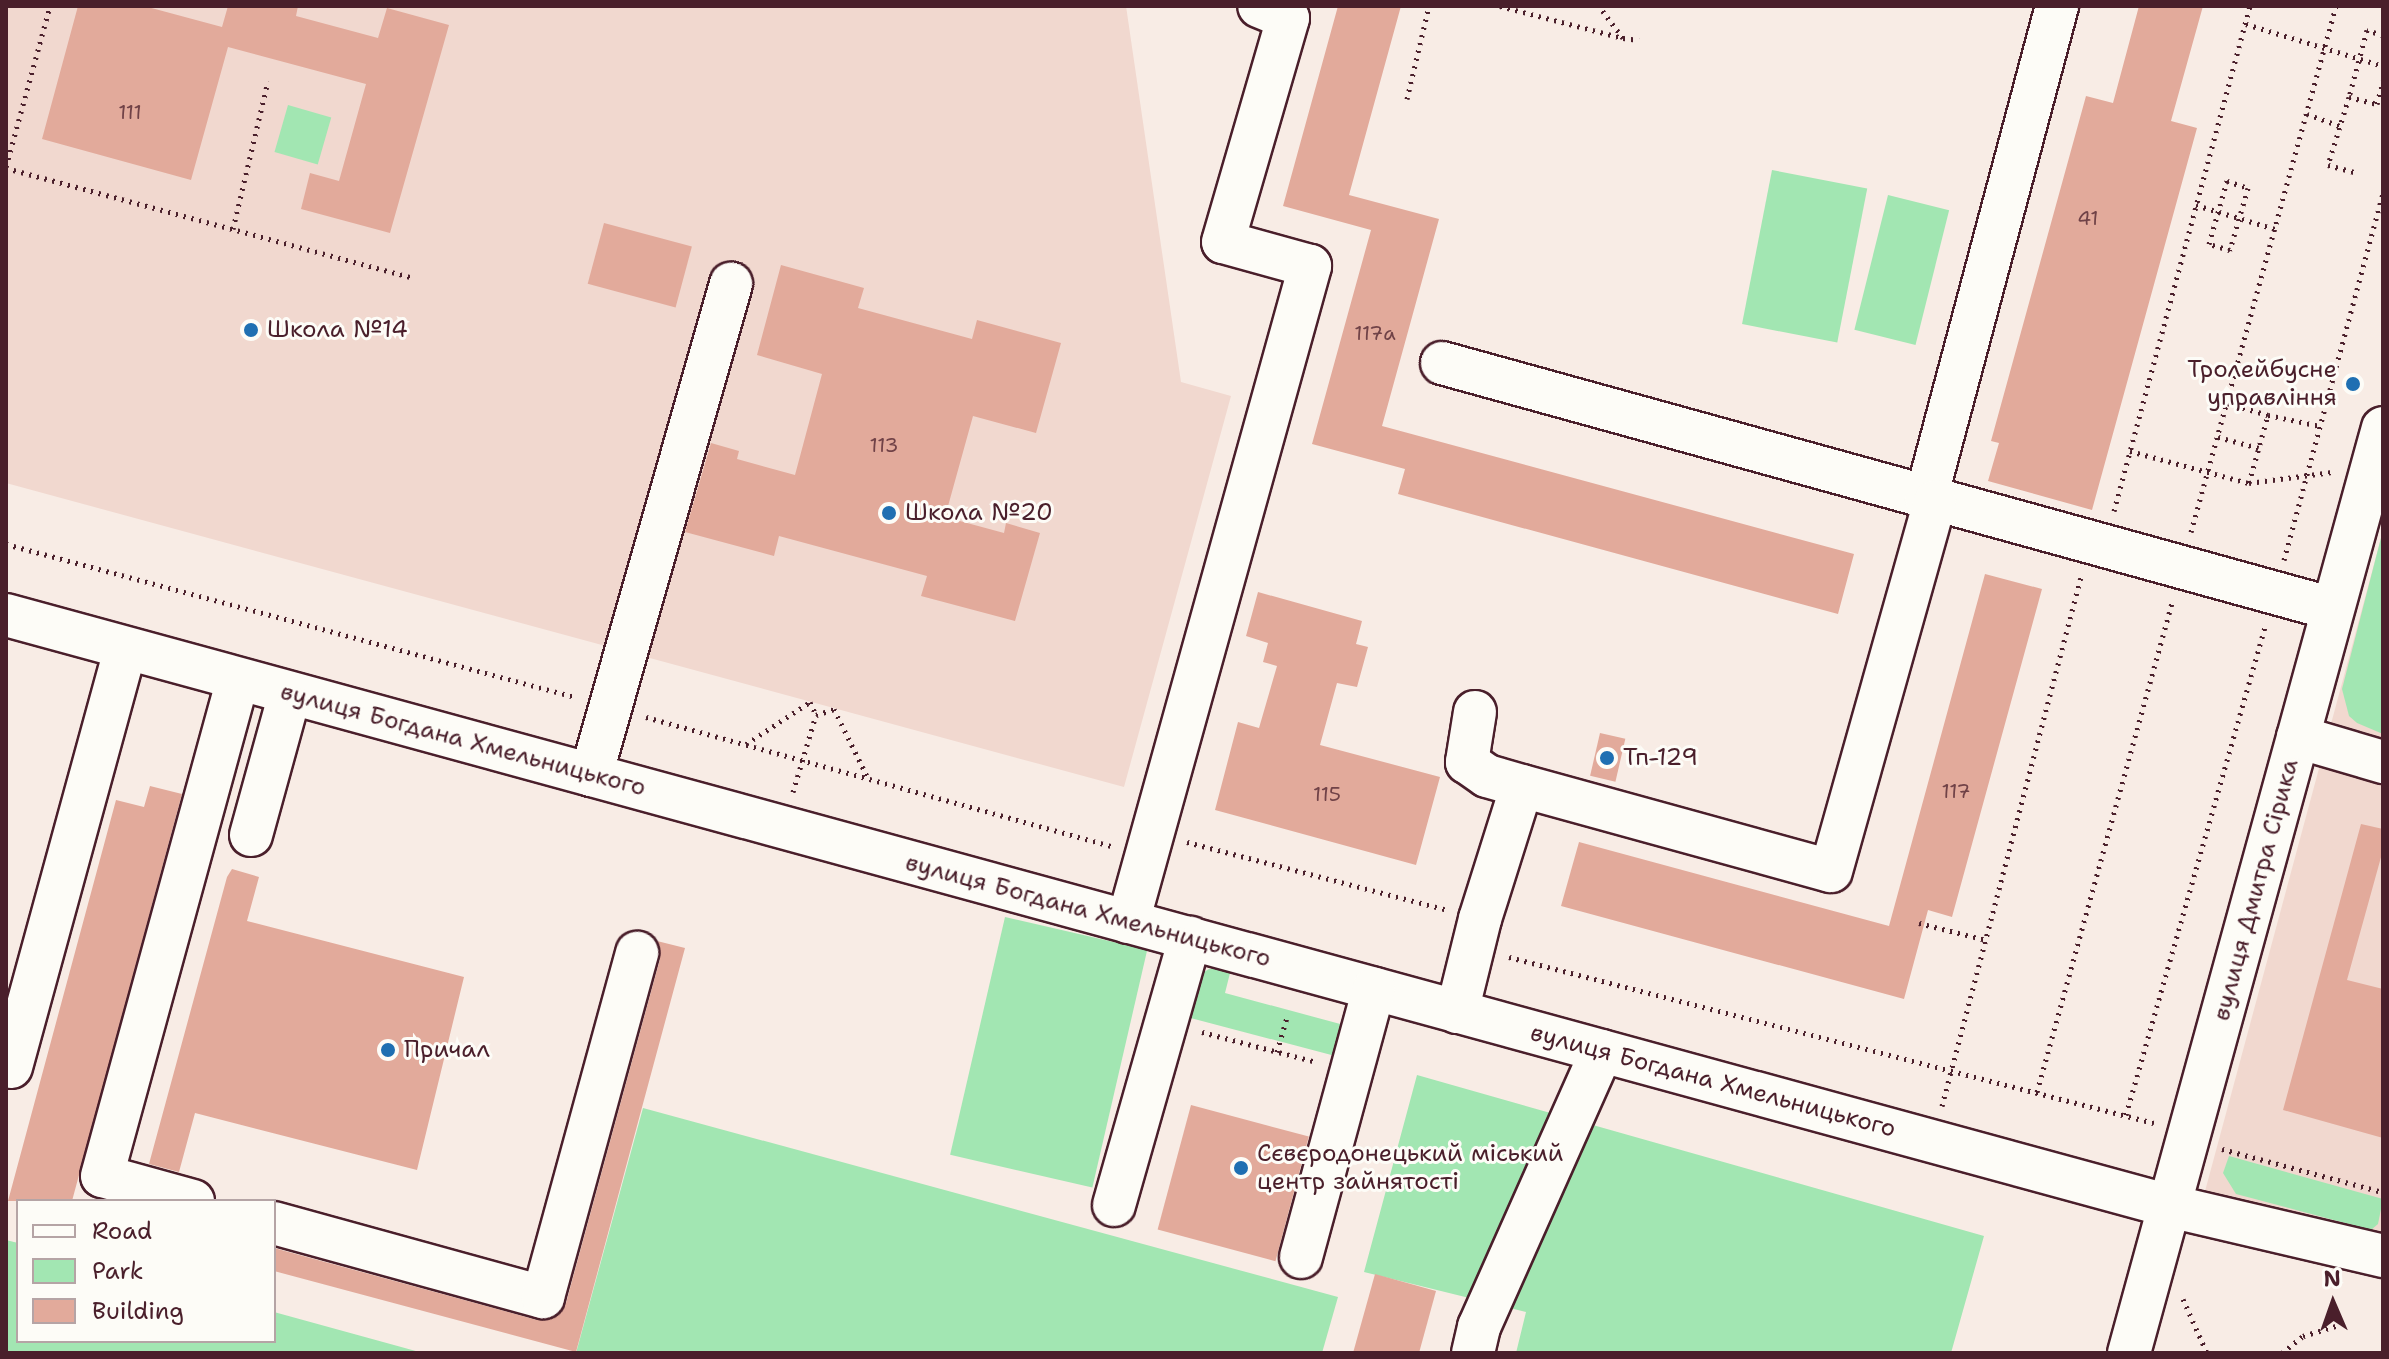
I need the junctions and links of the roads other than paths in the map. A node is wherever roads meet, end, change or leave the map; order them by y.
1 (1259, 6) edge
2 (2057, 6) edge
3 (731, 284) dead end
4 (1442, 363) dead end
5 (2378, 452) edge
6 (1930, 500) junction
7 (2333, 609) junction
8 (6, 615) edge
9 (126, 648) junction
10 (238, 679) junction
11 (290, 693) junction
12 (1475, 712) dead end
13 (2298, 737) junction
14 (2383, 762) edge
15 (591, 775) junction
16 (1522, 786) junction
17 (251, 835) dead end
18 (1128, 922) junction
19 (1190, 938) junction
20 (637, 953) dead end
21 (1374, 989) junction
22 (1457, 1012) junction
23 (1602, 1051) junction
24 (11, 1067) dead end
25 (186, 1199) edge
26 (1114, 1205) dead end
27 (2170, 1206) junction
28 (276, 1224) edge
29 (2383, 1256) edge
30 (1301, 1257) dead end
31 (1473, 1353) edge
32 (2129, 1353) edge

1 - 18 street
2 - 6 street
3 - 15 street
4 - 6 street
5 - 7 street, вулиця Дмитра Сірика
6 - 7 street
6 - 16 street
7 - 13 street, вулиця Дмитра Сірика
8 - 9 street, вулиця Богдана Хмельницького
9 - 10 street, вулиця Богдана Хмельницького
9 - 24 street
10 - 11 street, вулиця Богдана Хмельницького
10 - 25 street
11 - 15 street, вулиця Богдана Хмельницького
11 - 17 street
12 - 16 street
13 - 14 street
13 - 27 street, вулиця Дмитра Сірика
15 - 18 street, вулиця Богдана Хмельницького
16 - 22 street
18 - 19 street, вулиця Богдана Хмельницького
19 - 21 street, вулиця Богдана Хмельницького
19 - 26 street
20 - 28 street
21 - 22 street, вулиця Богдана Хмельницького
21 - 30 street
22 - 23 street, вулиця Богдана Хмельницького
23 - 27 street, вулиця Богдана Хмельницького
23 - 31 street
27 - 29 street, вулиця Богдана Хмельницького
27 - 32 street, вулиця Дмитра Сірика

